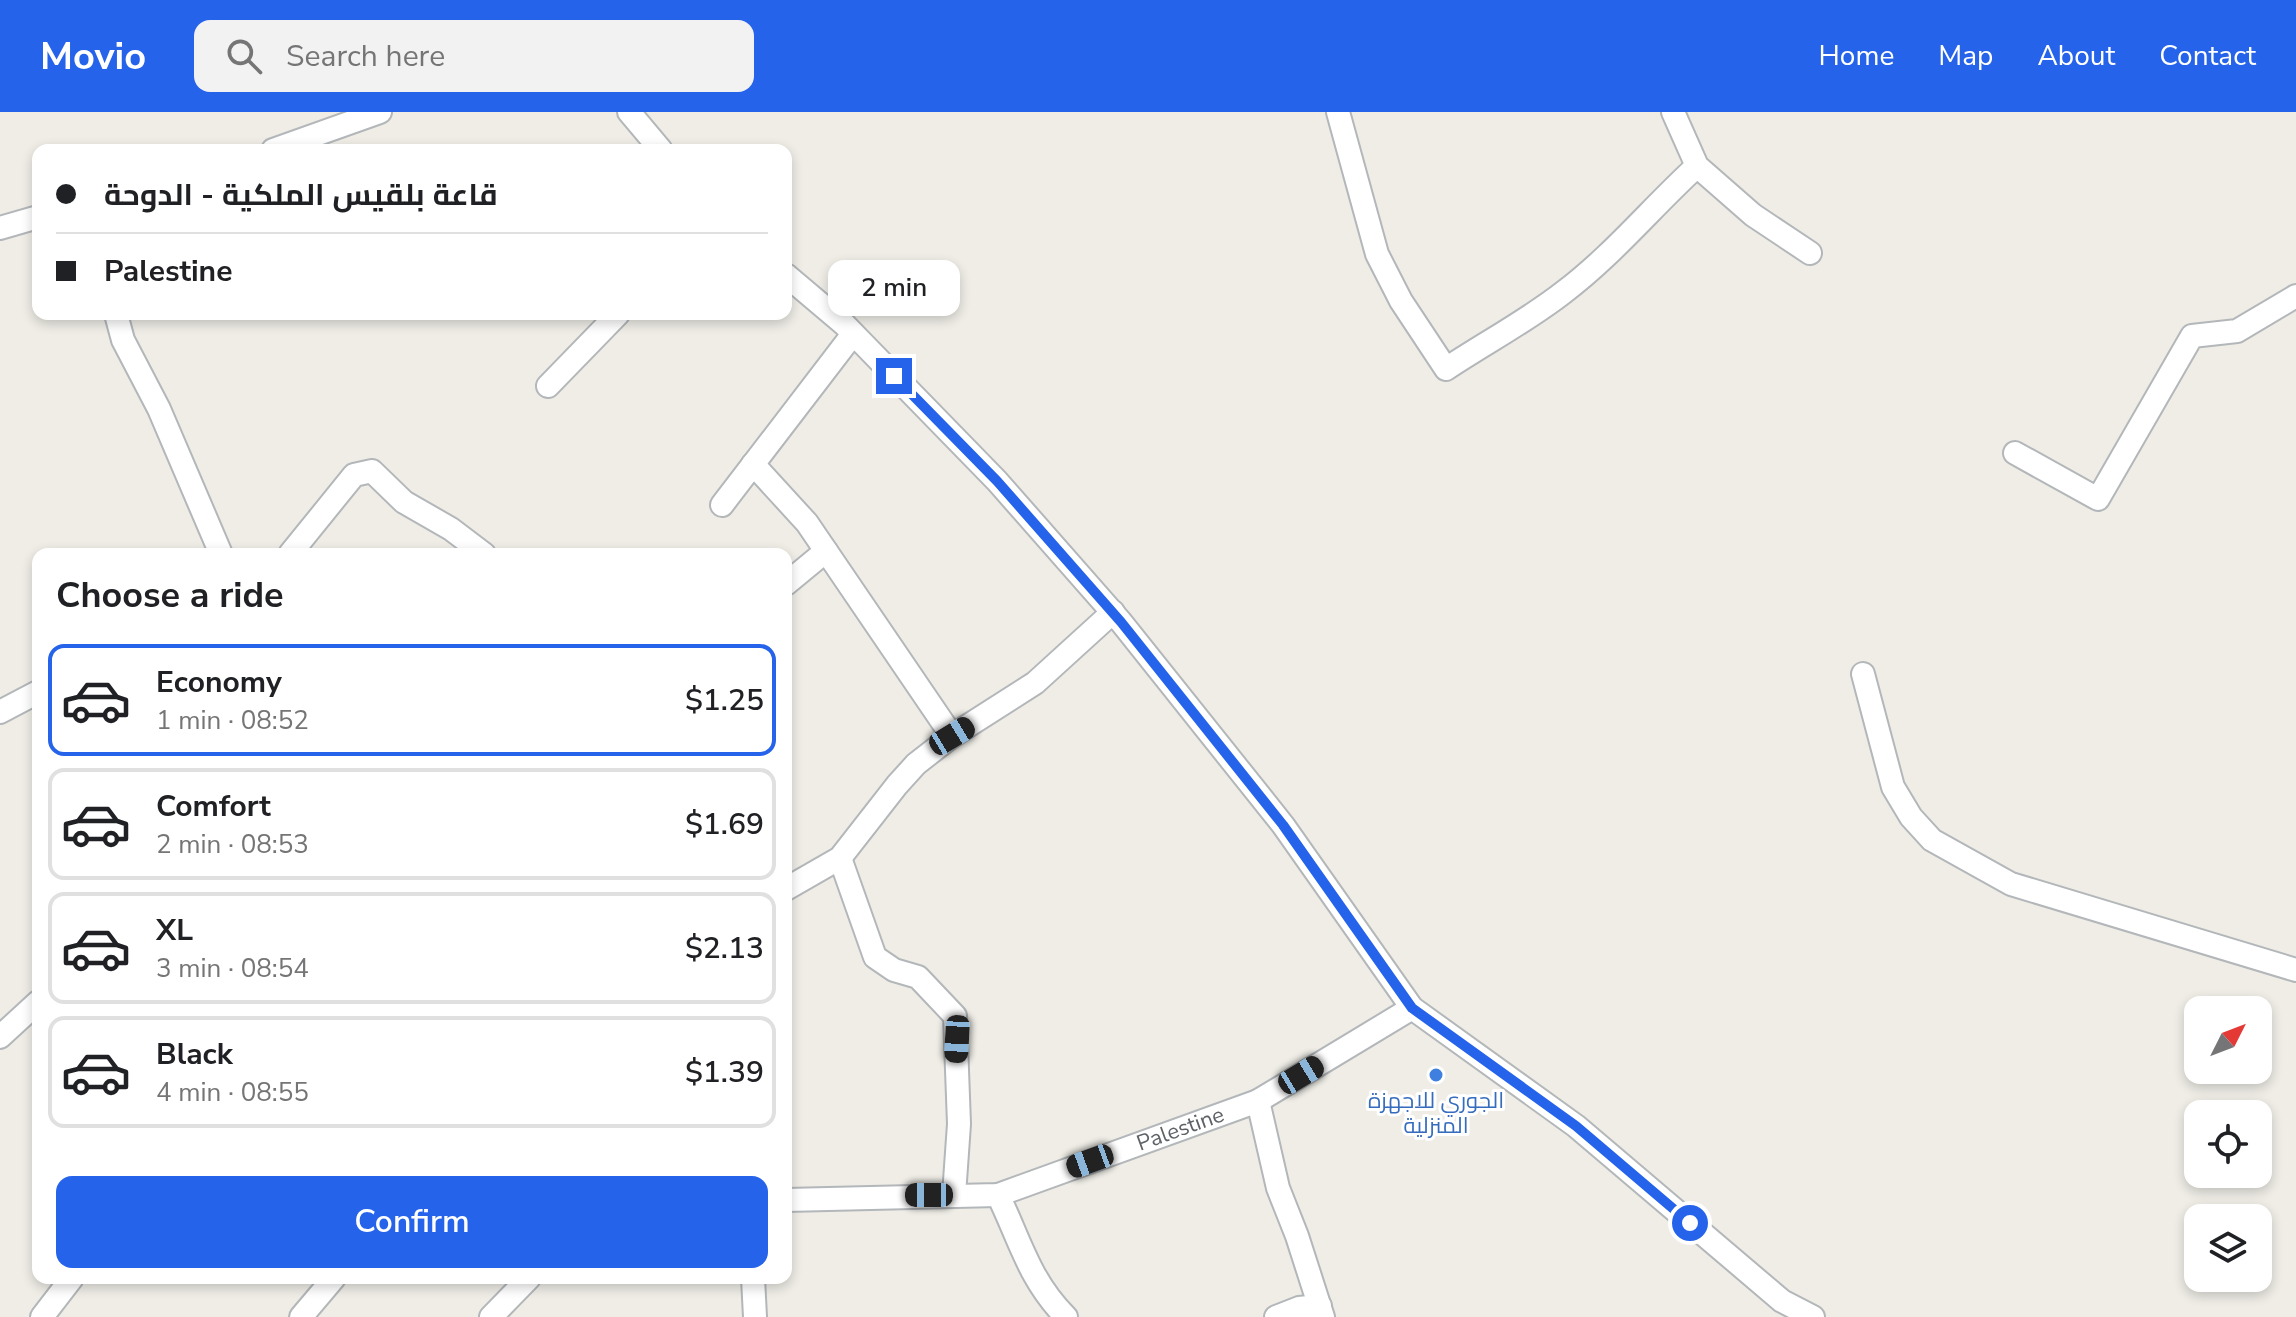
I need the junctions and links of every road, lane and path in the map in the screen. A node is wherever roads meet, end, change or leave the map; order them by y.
1 (380, 112) edge
2 (629, 112) edge
3 (1338, 112) edge
4 (1673, 112) edge
5 (290, 144) edge
6 (656, 144) edge
7 (1697, 166) junction
8 (32, 219) edge
9 (0, 228) edge
10 (1810, 253) dead end
11 (792, 280) edge
12 (2296, 296) edge
13 (118, 320) edge
14 (612, 320) edge
15 (853, 334) junction
16 (548, 386) dead end
17 (2015, 453) dead end
18 (753, 464) junction
19 (722, 505) dead end
20 (218, 548) edge
21 (295, 548) edge
22 (476, 548) edge
23 (826, 551) junction
24 (792, 579) edge
25 (1113, 612) junction
26 (1863, 674) dead end
27 (32, 695) edge
28 (0, 712) edge
29 (952, 736) junction
30 (840, 858) junction
31 (792, 886) edge
32 (2296, 970) edge
33 (32, 1008) edge
34 (1412, 1008) junction
35 (0, 1037) edge
36 (1258, 1101) junction
37 (954, 1195) junction
38 (998, 1195) junction
39 (792, 1200) edge
40 (67, 1284) edge
41 (329, 1284) edge
42 (523, 1284) edge
43 (753, 1284) edge
44 (1322, 1311) edge
45 (42, 1317) edge
46 (301, 1317) edge
47 (491, 1317) edge
48 (755, 1317) edge
49 (1065, 1317) edge
50 (1276, 1317) edge
51 (1813, 1317) edge

1 - 5 street
2 - 6 street
3 - 7 street
4 - 7 street
7 - 10 street
8 - 9 street
11 - 15 street
12 - 17 street
13 - 20 street
14 - 16 street
15 - 18 street
15 - 25 street
18 - 19 street
18 - 23 street
21 - 22 street
23 - 24 street
23 - 29 street
25 - 29 street
25 - 34 street
26 - 32 street
27 - 28 street
29 - 30 street
30 - 31 street
30 - 37 street
33 - 35 street
34 - 36 street, Palestine
34 - 51 street
36 - 38 street, Palestine
36 - 44 street
37 - 38 street, Palestine
37 - 39 street, Palestine
38 - 49 street
40 - 45 street
41 - 46 street
42 - 47 street
43 - 48 street
44 - 50 street

